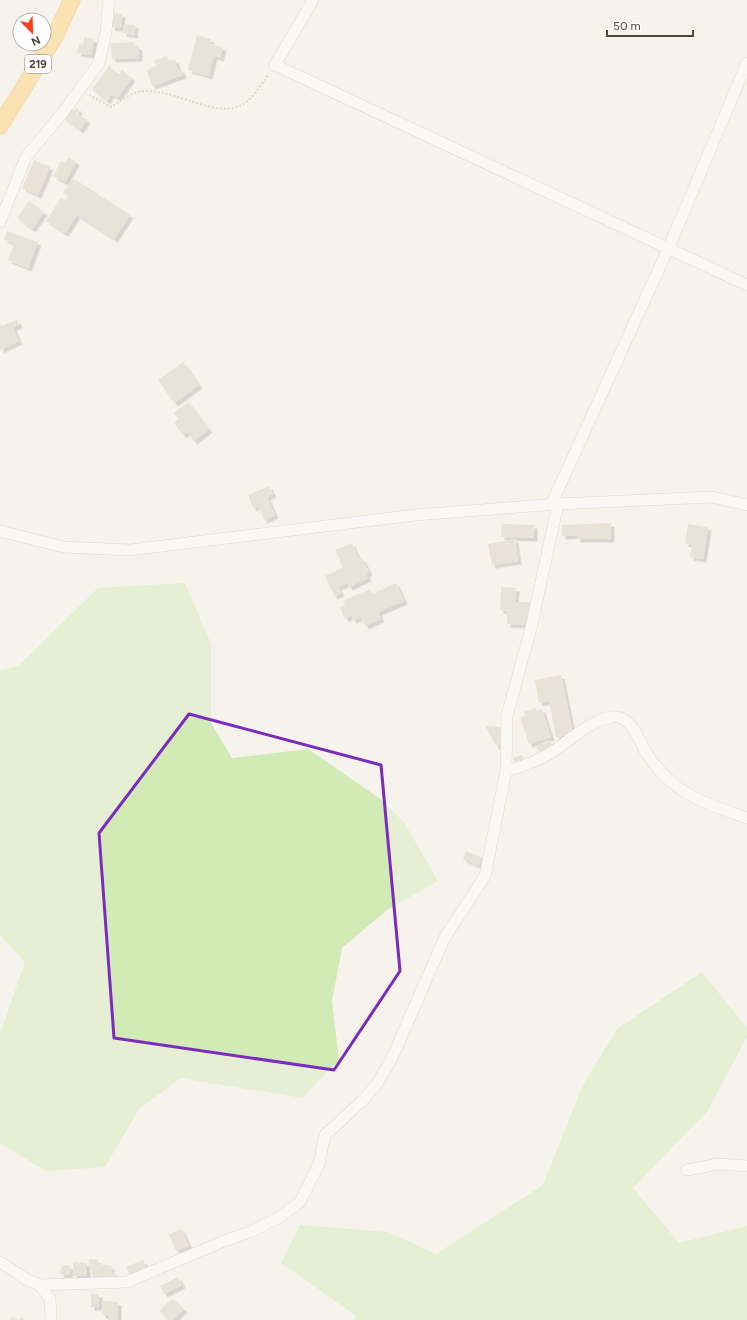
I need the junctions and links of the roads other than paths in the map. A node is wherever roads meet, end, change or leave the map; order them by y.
1 (72, 0) edge
2 (109, 0) edge
3 (313, 0) edge
4 (747, 63) edge
5 (0, 126) edge
6 (0, 222) edge
7 (668, 247) junction
8 (747, 285) edge
9 (555, 504) junction
10 (747, 505) edge
11 (0, 531) edge
12 (506, 771) junction
13 (747, 818) edge
14 (747, 1166) edge
15 (687, 1170) dead end
16 (0, 1262) edge
17 (40, 1285) junction
18 (51, 1320) edge

1 - 5 highway, 219
2 - 6 street
3 - 7 street
4 - 7 street
7 - 8 street
7 - 9 street
9 - 10 street
9 - 11 street
9 - 12 street
12 - 13 street
12 - 17 street
14 - 15 street
16 - 17 street
17 - 18 street

